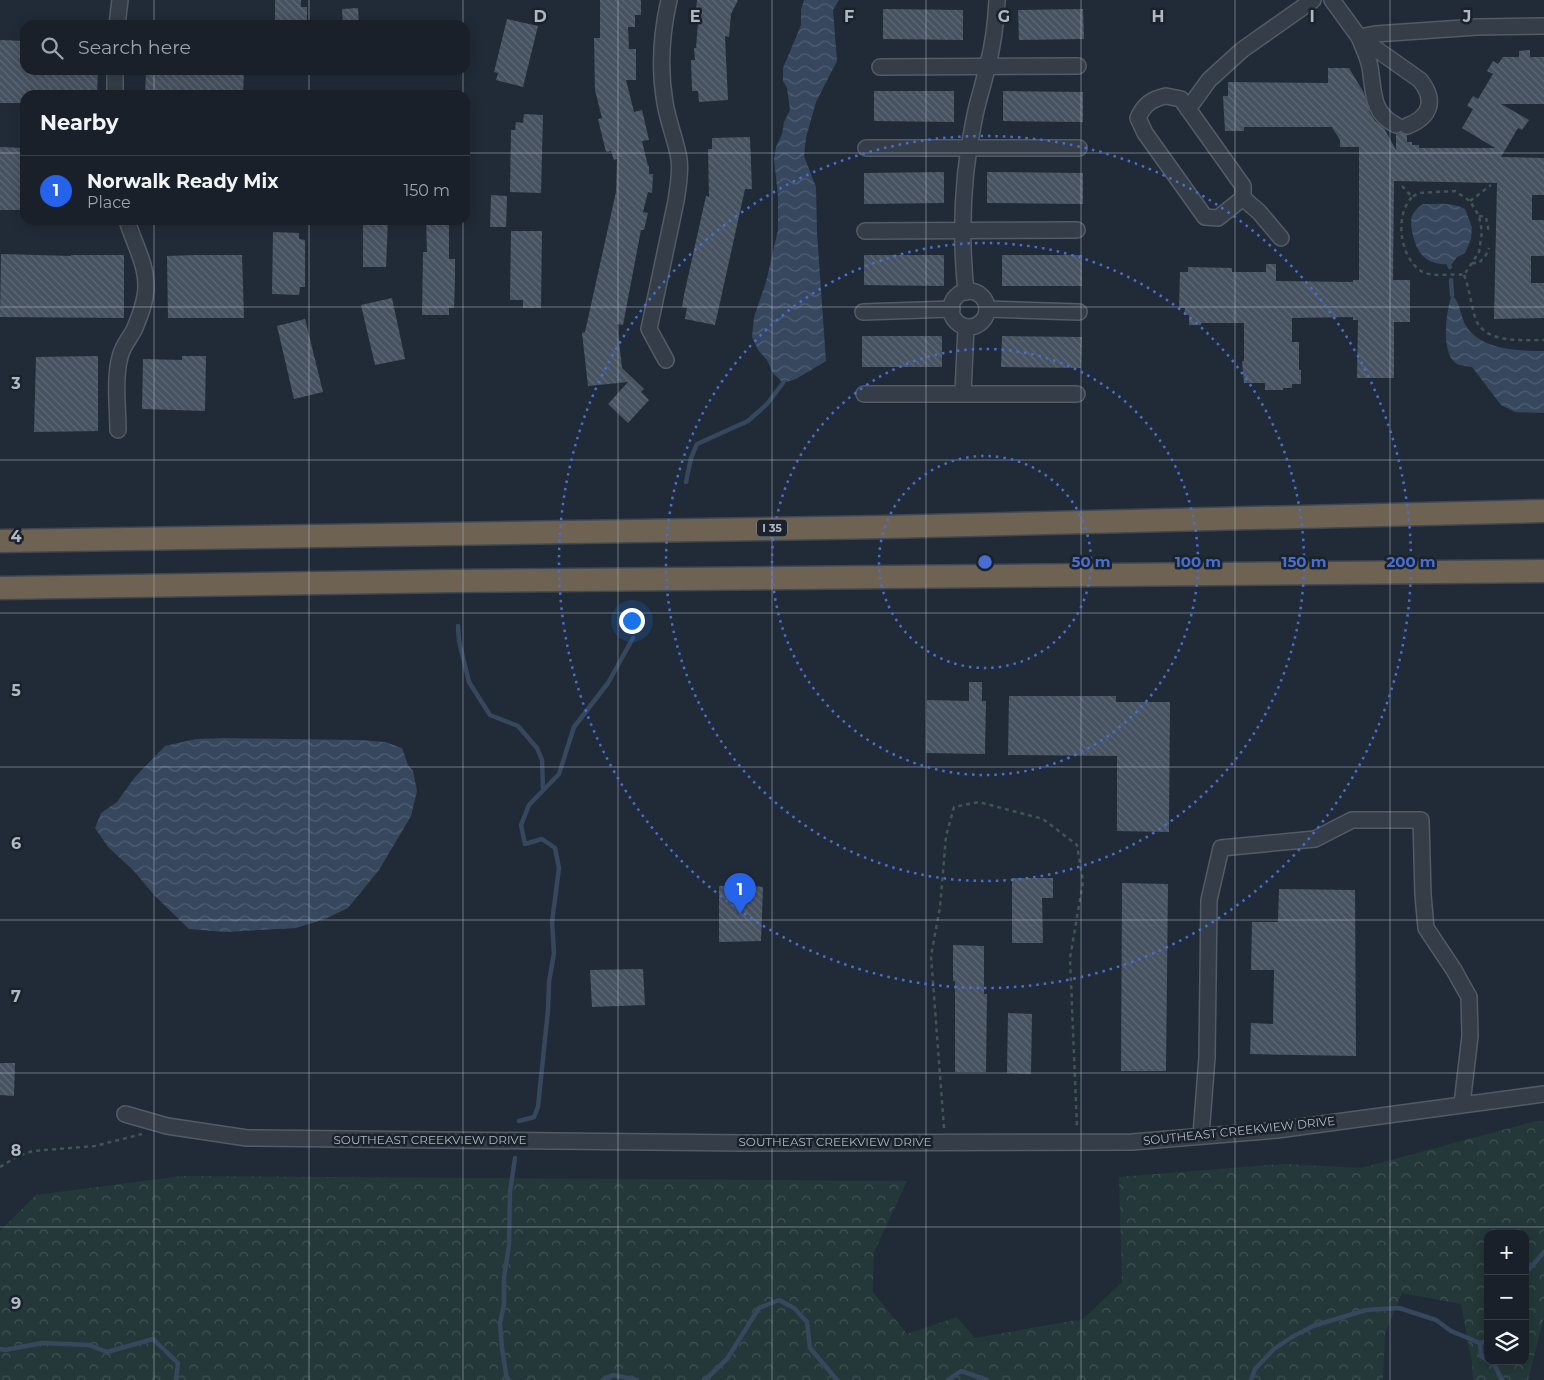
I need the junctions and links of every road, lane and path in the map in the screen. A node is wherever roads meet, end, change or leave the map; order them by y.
1 (119, 0) edge
2 (669, 0) edge
3 (997, 0) edge
4 (1313, 0) edge
5 (1332, 0) edge
6 (117, 20) edge
7 (1544, 26) edge
8 (1359, 37) junction
9 (1078, 66) dead end
10 (880, 67) dead end
11 (988, 67) junction
12 (115, 75) edge
13 (115, 90) edge
14 (1188, 109) junction
15 (866, 148) dead end
16 (1079, 148) dead end
17 (968, 149) junction
18 (1492, 185) dead end
19 (1402, 186) dead end
20 (1412, 197) junction
21 (1243, 198) junction
22 (1470, 201) junction
23 (1479, 216) junction
24 (128, 225) edge
25 (962, 230) junction
26 (1077, 230) dead end
27 (865, 231) dead end
28 (1489, 233) dead end
29 (1281, 238) dead end
30 (1489, 248) dead end
31 (1472, 263) junction
32 (1464, 274) junction
33 (966, 292) junction
34 (952, 309) junction
35 (987, 309) junction
36 (863, 312) dead end
37 (1079, 312) dead end
38 (966, 327) junction
39 (1544, 340) edge
40 (666, 360) dead end
41 (963, 393) junction
42 (864, 394) dead end
43 (1077, 394) dead end
44 (118, 430) dead end
45 (1544, 511) edge
46 (0, 541) edge
47 (1544, 571) edge
48 (0, 588) edge
49 (1544, 1094) edge
50 (1462, 1104) junction
51 (125, 1114) dead end
52 (167, 1126) junction
53 (1201, 1135) junction
54 (945, 1142) junction
55 (1077, 1142) junction
56 (0, 1167) edge

1 - 6 street
2 - 40 street
3 - 11 street
4 - 14 street
5 - 8 street
7 - 8 street
8 - 8 street
9 - 11 street
10 - 11 street
11 - 17 street
12 - 13 street
14 - 21 street
14 - 21 street
15 - 17 street
16 - 17 street
17 - 25 street
18 - 22 path
19 - 20 path
20 - 22 path
20 - 32 path
21 - 29 street
22 - 23 path
23 - 28 path
23 - 31 path
24 - 44 street
25 - 26 street
25 - 27 street
25 - 33 street
30 - 31 path
31 - 32 path
32 - 39 path
33 - 34 street
33 - 35 street
34 - 36 street
34 - 38 street
35 - 37 street
35 - 38 street
38 - 41 street
41 - 42 street
41 - 43 street
45 - 46 highway, I 35
47 - 48 highway
49 - 50 street, SOUTHEAST CREEKVIEW DRIVE
50 - 53 street, SOUTHEAST CREEKVIEW DRIVE
50 - 53 street
51 - 52 street, SOUTHEAST CREEKVIEW DRIVE
52 - 54 street, SOUTHEAST CREEKVIEW DRIVE
52 - 56 path
53 - 55 street, SOUTHEAST CREEKVIEW DRIVE
54 - 55 street, SOUTHEAST CREEKVIEW DRIVE
54 - 55 path

